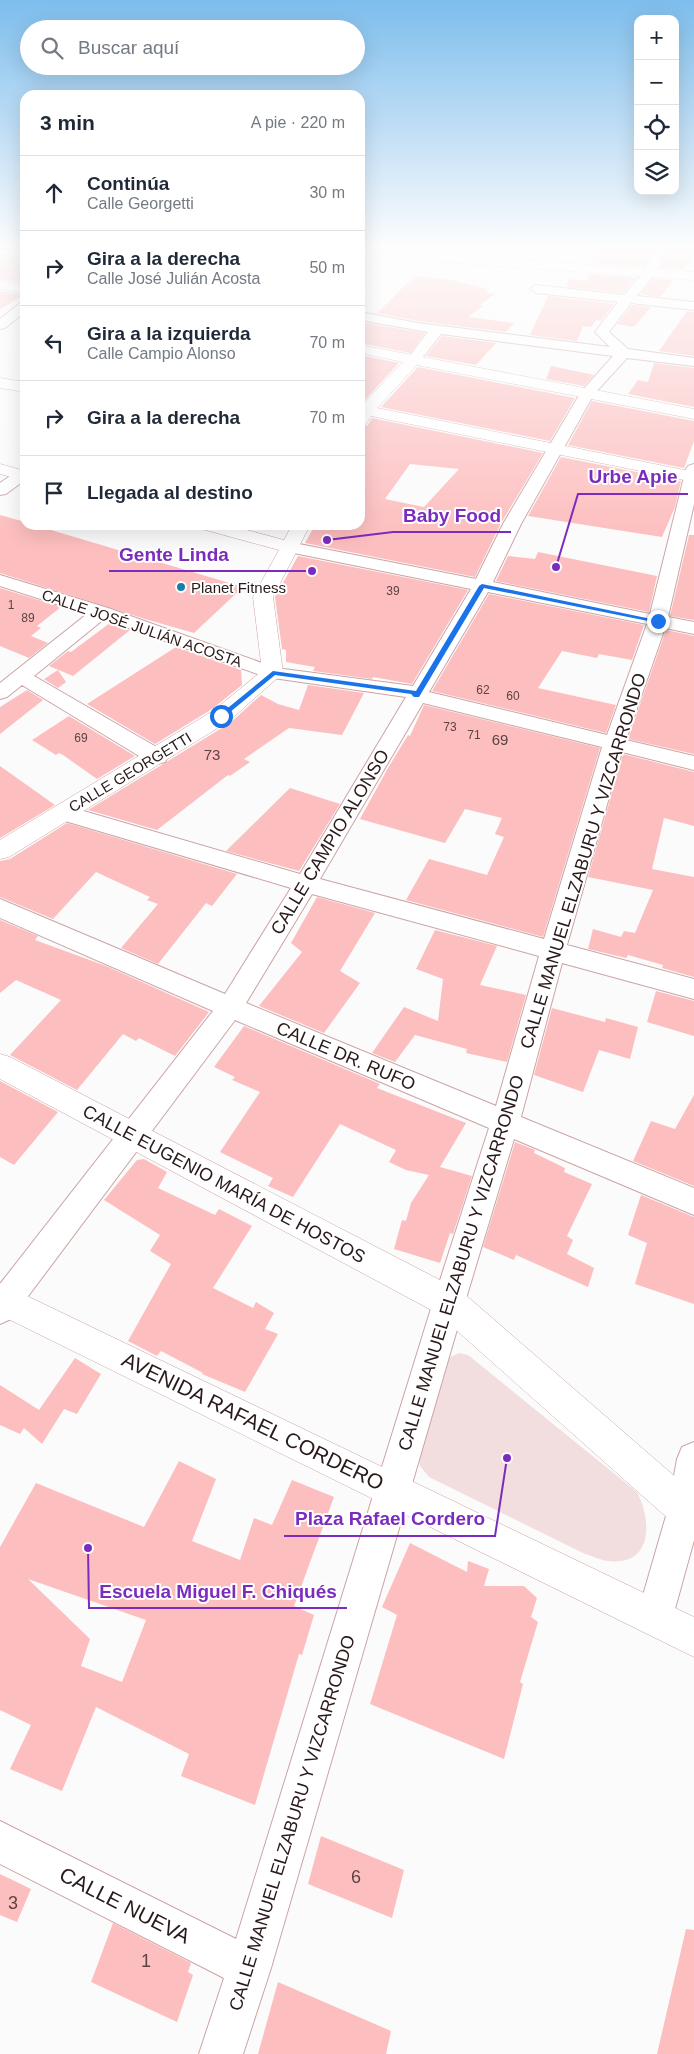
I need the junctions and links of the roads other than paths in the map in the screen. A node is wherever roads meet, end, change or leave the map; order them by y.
1 (425, 345) edge
2 (561, 345) edge
3 (615, 345) edge
4 (365, 350) edge
5 (624, 353) junction
6 (414, 359) junction
7 (694, 362) edge
8 (0, 383) edge
9 (20, 386) edge
10 (588, 392) junction
11 (365, 410) edge
12 (365, 414) edge
13 (694, 414) edge
14 (554, 448) junction
15 (0, 469) edge
16 (693, 474) edge
17 (20, 475) edge
18 (20, 478) edge
19 (0, 490) edge
20 (226, 530) edge
21 (298, 530) edge
22 (289, 547) junction
23 (3, 583) edge
24 (482, 586) junction
25 (102, 612) junction
26 (658, 621) junction
27 (694, 628) edge
28 (273, 673) junction
29 (22, 677) junction
30 (0, 693) edge
31 (416, 696) junction
32 (614, 744) junction
33 (157, 757) junction
34 (694, 763) edge
35 (62, 813) junction
36 (0, 852) edge
37 (306, 884) junction
38 (0, 908) edge
39 (553, 949) junction
40 (694, 989) edge
41 (230, 1007) junction
42 (0, 1065) edge
43 (505, 1123) junction
44 (132, 1136) junction
45 (694, 1202) edge
46 (449, 1302) junction
47 (2, 1303) edge
48 (694, 1459) edge
49 (393, 1489) junction
50 (690, 1512) edge
51 (655, 1616) junction
52 (694, 1637) edge
53 (0, 1842) edge
54 (250, 1968) junction
55 (221, 2054) edge

1 - 6 street
2 - 5 street
3 - 5 street
4 - 6 main road
5 - 7 street
5 - 10 street, CALLE CAMPIO ALONSO
6 - 10 main road
6 - 11 main road
8 - 9 main road
10 - 13 main road
10 - 14 street, CALLE CAMPIO ALONSO
12 - 14 main road
14 - 16 main road
14 - 24 street, CALLE CAMPIO ALONSO
15 - 17 main road
16 - 26 street, CALLE MANUEL ELZABURU Y VIZCARRONDO
18 - 19 street
20 - 22 main road
21 - 22 main road
22 - 24 street
22 - 28 main road
23 - 25 street, CALLE JOSÉ JULIÁN ACOSTA
24 - 26 street
24 - 31 street, CALLE CAMPIO ALONSO
25 - 28 street, CALLE JOSÉ JULIÁN ACOSTA
25 - 29 street
26 - 27 street
26 - 32 street, CALLE MANUEL ELZABURU Y VIZCARRONDO
28 - 31 street, CALLE JOSÉ JULIÁN ACOSTA
28 - 33 main road, CALLE GEORGETTI
29 - 30 street
29 - 33 street
31 - 32 street, CALLE JOSÉ JULIÁN ACOSTA
31 - 37 street, CALLE CAMPIO ALONSO
32 - 34 street, CALLE JOSÉ JULIÁN ACOSTA
32 - 39 street, CALLE MANUEL ELZABURU Y VIZCARRONDO
33 - 35 main road, CALLE GEORGETTI
35 - 36 main road, CALLE GEORGETTI
35 - 37 street
37 - 39 street
37 - 41 street, CALLE CAMPIO ALONSO
38 - 41 street, CALLE DR. RUFO
39 - 40 street
39 - 43 street, CALLE MANUEL ELZABURU Y VIZCARRONDO
41 - 43 street, CALLE DR. RUFO
41 - 44 street, CALLE CAMPIO ALONSO
42 - 44 main road, CALLE EUGENIO MARÍA DE HOSTOS
43 - 45 street, CALLE DR. RUFO
43 - 46 street, CALLE MANUEL ELZABURU Y VIZCARRONDO
44 - 46 main road, CALLE EUGENIO MARÍA DE HOSTOS
44 - 47 street, CALLE CAMPIO ALONSO
46 - 49 street, CALLE MANUEL ELZABURU Y VIZCARRONDO
46 - 50 main road
47 - 49 main road, AVENIDA RAFAEL CORDERO
48 - 50 street
49 - 51 main road, AVENIDA RAFAEL CORDERO
49 - 54 street, CALLE MANUEL ELZABURU Y VIZCARRONDO
50 - 51 street
51 - 52 main road, AVENIDA RAFAEL CORDERO
53 - 54 street, CALLE NUEVA
54 - 55 street, CALLE MANUEL ELZABURU Y VIZCARRONDO

